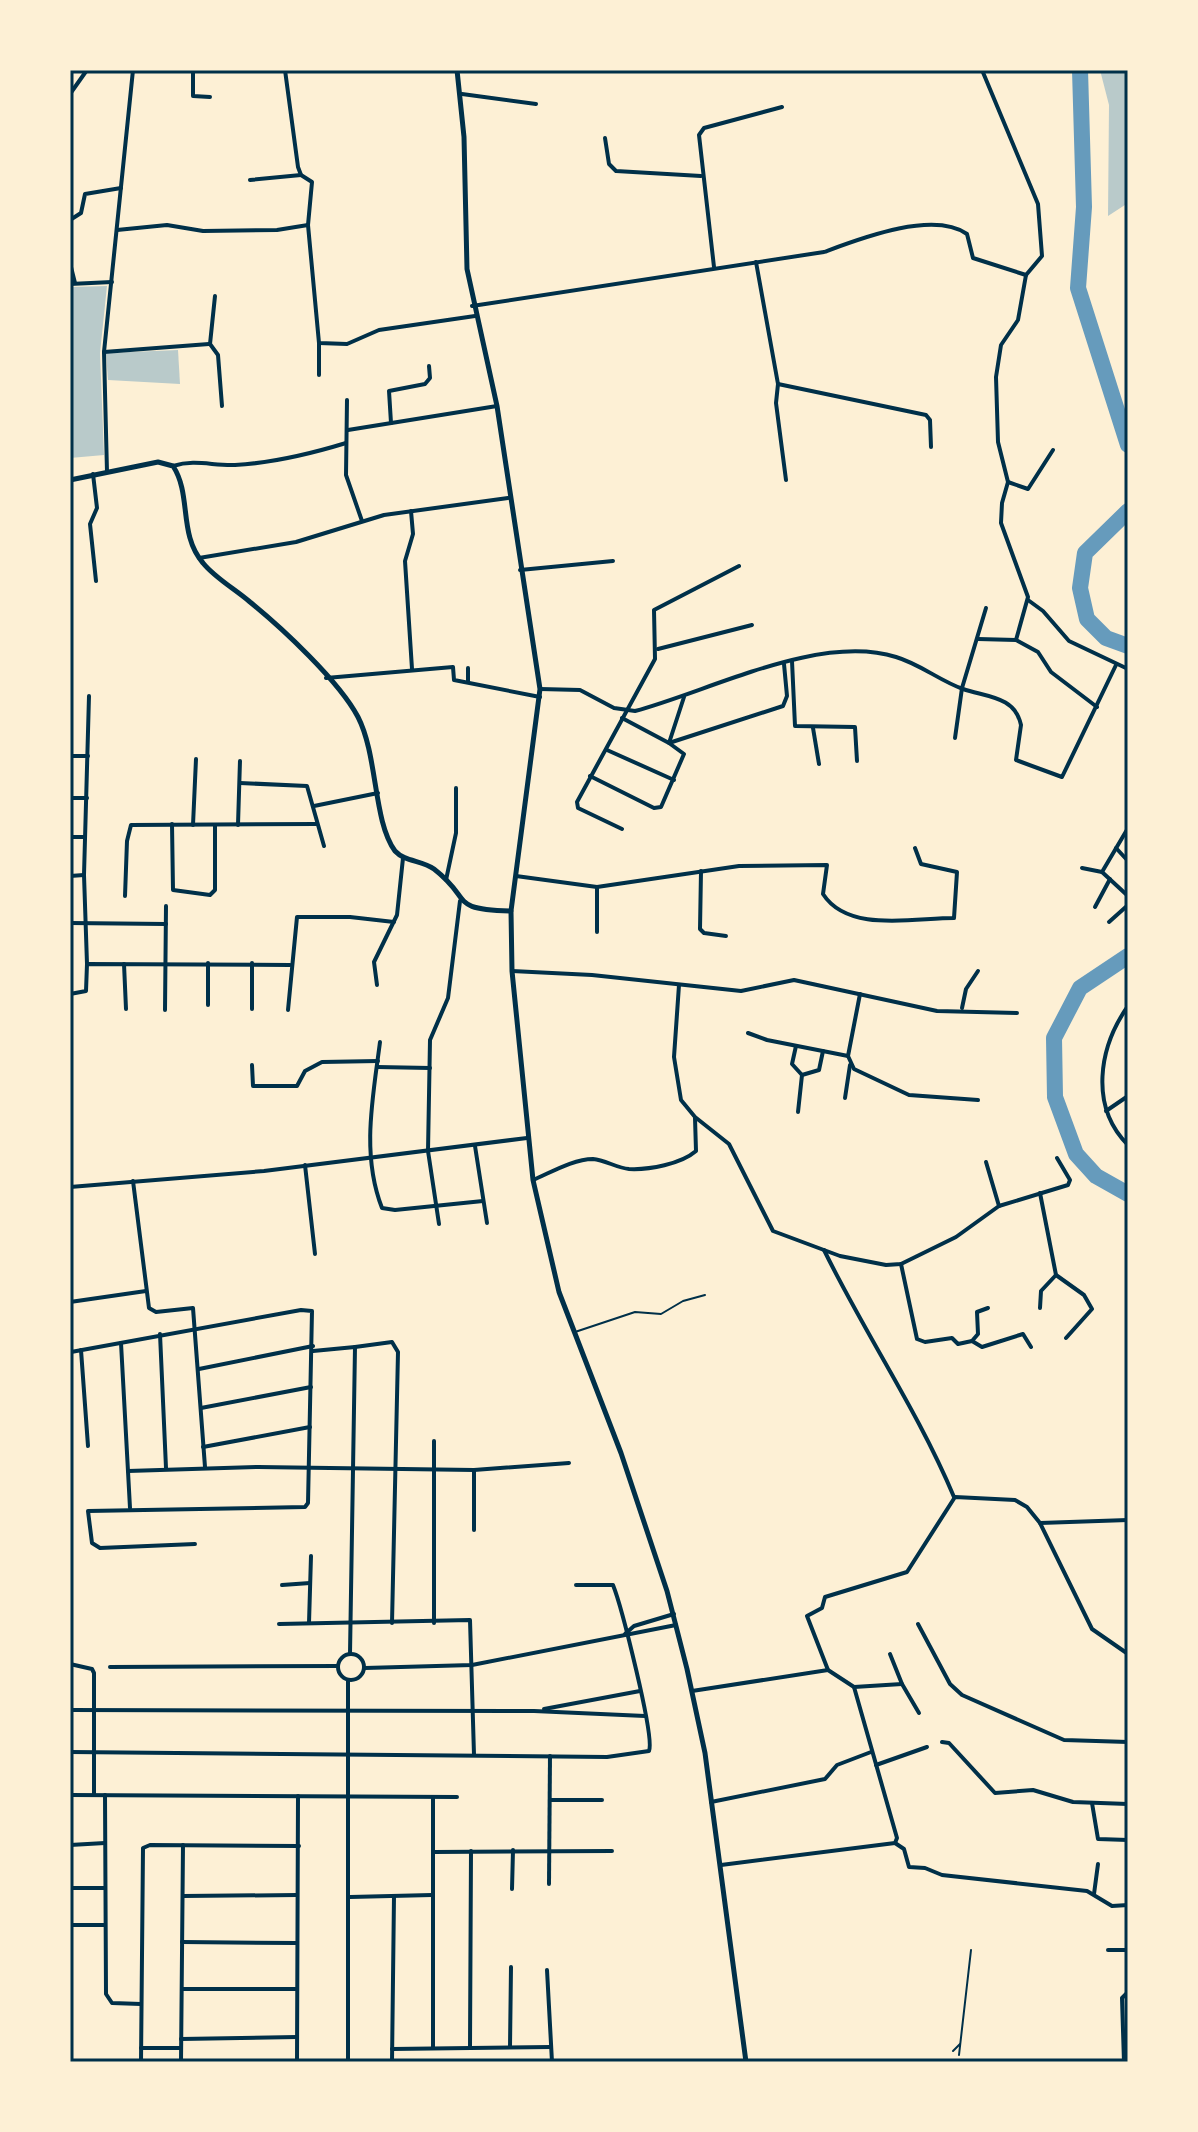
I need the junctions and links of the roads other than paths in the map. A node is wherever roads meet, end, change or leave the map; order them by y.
1 (87, 70) edge
2 (133, 70) edge
3 (193, 70) edge
4 (285, 70) edge
5 (457, 70) edge
6 (982, 70) edge
7 (70, 94) edge
8 (462, 94) junction
9 (210, 97) dead end
10 (536, 104) dead end
11 (782, 107) dead end
12 (605, 138) dead end
13 (301, 175) junction
14 (701, 176) junction
15 (250, 180) dead end
16 (121, 188) junction
17 (70, 220) edge
18 (308, 225) junction
19 (117, 230) junction
20 (756, 262) junction
21 (70, 263) edge
22 (714, 267) junction
23 (1026, 275) junction
24 (112, 282) junction
25 (72, 283) edge
26 (215, 296) dead end
27 (1128, 304) edge
28 (472, 306) junction
29 (475, 316) junction
30 (1128, 316) edge
31 (319, 343) junction
32 (210, 344) junction
33 (104, 352) junction
34 (429, 366) dead end
35 (319, 375) dead end
36 (778, 384) junction
37 (347, 400) dead end
38 (222, 406) dead end
39 (497, 406) junction
40 (391, 423) junction
41 (348, 430) junction
42 (346, 443) junction
43 (931, 447) dead end
44 (1053, 450) dead end
45 (173, 466) junction
46 (107, 472) junction
47 (93, 474) junction
48 (70, 480) edge
49 (786, 480) dead end
50 (1008, 482) junction
51 (508, 498) junction
52 (411, 511) junction
53 (362, 521) junction
54 (199, 558) junction
55 (613, 561) dead end
56 (739, 566) dead end
57 (520, 570) junction
58 (96, 581) dead end
59 (1028, 600) junction
60 (986, 608) dead end
61 (752, 625) dead end
62 (978, 639) junction
63 (1016, 640) junction
64 (658, 649) junction
65 (792, 661) junction
66 (784, 664) junction
67 (1116, 665) junction
68 (468, 668) dead end
69 (412, 669) junction
70 (1128, 669) edge
71 (326, 678) junction
72 (468, 683) junction
73 (962, 688) junction
74 (540, 689) junction
75 (685, 695) junction
76 (89, 696) dead end
77 (540, 697) junction
78 (1097, 707) junction
79 (626, 711) junction
80 (622, 718) junction
81 (813, 728) junction
82 (955, 738) dead end
83 (669, 743) junction
84 (606, 749) junction
85 (70, 756) edge
86 (88, 756) junction
87 (196, 759) dead end
88 (240, 761) dead end
89 (857, 761) dead end
90 (819, 764) dead end
91 (590, 776) junction
92 (674, 780) junction
93 (240, 783) junction
94 (456, 788) dead end
95 (379, 793) junction
96 (70, 798) edge
97 (87, 798) junction
98 (314, 806) junction
99 (172, 824) junction
100 (316, 824) junction
101 (193, 825) junction
102 (215, 825) junction
103 (238, 825) junction
104 (1128, 828) edge
105 (622, 829) dead end
106 (70, 837) edge
107 (85, 837) junction
108 (324, 846) dead end
109 (915, 848) dead end
110 (1116, 848) junction
111 (403, 858) junction
112 (1128, 861) edge
113 (1082, 868) dead end
114 (701, 871) junction
115 (1102, 872) junction
116 (84, 875) junction
117 (514, 875) junction
118 (70, 876) edge
119 (1110, 879) junction
120 (446, 881) junction
121 (597, 887) junction
122 (125, 896) dead end
123 (1128, 896) edge
124 (460, 901) junction
125 (1128, 905) edge
126 (166, 906) dead end
127 (1095, 907) dead end
128 (511, 911) junction
129 (394, 922) junction
130 (1109, 922) dead end
131 (70, 923) edge
132 (86, 923) junction
133 (166, 924) junction
134 (597, 932) dead end
135 (726, 936) dead end
136 (208, 963) junction
137 (252, 963) junction
138 (87, 964) junction
139 (124, 964) junction
140 (165, 964) junction
141 (290, 965) junction
142 (512, 971) junction
143 (978, 971) dead end
144 (377, 985) dead end
145 (679, 985) junction
146 (70, 994) edge
147 (860, 994) junction
148 (208, 1005) dead end
149 (1128, 1006) edge
150 (126, 1009) dead end
151 (252, 1009) dead end
152 (962, 1009) junction
153 (165, 1010) dead end
154 (288, 1010) dead end
155 (1017, 1013) dead end
156 (748, 1033) dead end
157 (380, 1042) dead end
158 (796, 1046) junction
159 (823, 1051) junction
160 (848, 1056) junction
161 (378, 1061) junction
162 (252, 1065) dead end
163 (850, 1065) junction
164 (377, 1067) junction
165 (430, 1068) junction
166 (802, 1075) junction
167 (1128, 1096) edge
168 (845, 1098) dead end
169 (978, 1100) dead end
170 (1106, 1111) junction
171 (798, 1112) dead end
172 (695, 1117) junction
173 (527, 1138) junction
174 (1128, 1144) edge
175 (475, 1146) junction
176 (428, 1151) junction
177 (371, 1157) junction
178 (1057, 1158) dead end
179 (986, 1162) dead end
180 (305, 1165) junction
181 (533, 1180) junction
182 (133, 1181) junction
183 (70, 1187) edge
184 (1040, 1193) junction
185 (483, 1201) junction
186 (436, 1205) junction
187 (999, 1206) junction
188 (487, 1223) dead end
189 (439, 1224) dead end
190 (823, 1248) junction
191 (315, 1254) dead end
192 (901, 1264) junction
193 (1056, 1275) junction
194 (146, 1291) junction
195 (705, 1295) dead end
196 (70, 1302) edge
197 (988, 1308) dead end
198 (1040, 1308) dead end
199 (197, 1328) junction
200 (574, 1332) junction
201 (160, 1334) junction
202 (1066, 1338) dead end
203 (972, 1341) junction
204 (121, 1343) junction
205 (355, 1347) junction
206 (1031, 1347) dead end
207 (313, 1349) junction
208 (81, 1350) junction
209 (71, 1352) edge
210 (199, 1369) junction
211 (311, 1387) junction
212 (201, 1408) junction
213 (310, 1427) junction
214 (434, 1441) dead end
215 (88, 1446) dead end
216 (203, 1447) junction
217 (569, 1463) dead end
218 (205, 1467) junction
219 (166, 1468) junction
220 (310, 1468) junction
221 (396, 1469) junction
222 (353, 1470) junction
223 (474, 1470) junction
224 (128, 1471) junction
225 (435, 1471) junction
226 (955, 1497) junction
227 (130, 1508) junction
228 (1128, 1520) edge
229 (1040, 1523) junction
230 (474, 1530) dead end
231 (195, 1544) dead end
232 (311, 1556) dead end
233 (310, 1583) junction
234 (282, 1585) dead end
235 (576, 1585) dead end
236 (674, 1614) junction
237 (309, 1623) junction
238 (392, 1623) junction
239 (434, 1623) junction
240 (279, 1624) dead end
241 (351, 1624) junction
242 (918, 1624) dead end
243 (676, 1625) junction
244 (625, 1634) junction
245 (350, 1654) junction
246 (890, 1654) dead end
247 (1128, 1654) edge
248 (70, 1664) edge
249 (472, 1665) junction
250 (338, 1666) junction
251 (110, 1667) dead end
252 (365, 1668) junction
253 (828, 1670) junction
254 (348, 1680) junction
255 (902, 1684) junction
256 (854, 1687) junction
257 (640, 1691) junction
258 (692, 1691) junction
259 (70, 1710) edge
260 (94, 1710) junction
261 (534, 1711) junction
262 (474, 1712) junction
263 (350, 1713) junction
264 (919, 1713) dead end
265 (645, 1716) junction
266 (942, 1742) dead end
267 (1128, 1742) edge
268 (927, 1747) dead end
269 (70, 1752) edge
270 (94, 1752) junction
271 (871, 1752) junction
272 (350, 1754) junction
273 (474, 1755) junction
274 (550, 1756) junction
275 (876, 1766) junction
276 (70, 1795) edge
277 (94, 1795) junction
278 (105, 1795) junction
279 (298, 1796) junction
280 (350, 1797) junction
281 (433, 1797) junction
282 (457, 1797) dead end
283 (550, 1800) junction
284 (602, 1800) dead end
285 (711, 1802) junction
286 (1092, 1803) junction
287 (1128, 1804) edge
288 (1128, 1840) edge
289 (105, 1843) junction
290 (895, 1843) junction
291 (70, 1845) edge
292 (183, 1845) junction
293 (299, 1846) junction
294 (513, 1850) junction
295 (549, 1850) junction
296 (471, 1851) junction
297 (612, 1851) dead end
298 (434, 1852) junction
299 (1098, 1864) dead end
300 (721, 1865) junction
301 (549, 1884) dead end
302 (70, 1888) edge
303 (105, 1888) junction
304 (512, 1889) dead end
305 (1094, 1894) junction
306 (297, 1895) junction
307 (432, 1895) junction
308 (183, 1896) junction
309 (394, 1896) junction
310 (350, 1897) junction
311 (1128, 1905) edge
312 (70, 1925) edge
313 (105, 1925) junction
314 (182, 1942) junction
315 (297, 1943) junction
316 (971, 1950) dead end
317 (1108, 1950) dead end
318 (1128, 1950) edge
319 (511, 1967) dead end
320 (547, 1970) dead end
321 (182, 1989) junction
322 (296, 1989) junction
323 (1128, 1992) edge
324 (141, 2004) junction
325 (1125, 2029) edge
326 (297, 2037) junction
327 (181, 2039) junction
328 (961, 2043) junction
329 (510, 2047) junction
330 (551, 2047) junction
331 (141, 2048) junction
332 (181, 2048) junction
333 (433, 2048) junction
334 (470, 2048) junction
335 (392, 2049) junction
336 (953, 2051) dead end
337 (959, 2055) dead end
338 (141, 2062) edge
339 (181, 2062) edge
340 (297, 2062) edge
341 (348, 2062) edge
342 (392, 2062) edge
343 (552, 2062) edge
344 (746, 2062) edge
345 (1124, 2062) edge

1 - 7 street
2 - 16 street
3 - 9 street
4 - 13 street
5 - 8 main road
6 - 23 street
8 - 10 street
8 - 28 main road
11 - 14 street
12 - 14 street
13 - 15 street
13 - 18 street
14 - 22 street
16 - 17 street
16 - 19 street
18 - 19 street
18 - 31 street
19 - 24 street
20 - 22 street
20 - 23 street
20 - 36 street
21 - 25 street
22 - 28 street
23 - 50 street
24 - 25 street
24 - 33 street
26 - 32 street
27 - 30 street
28 - 29 main road
29 - 31 street
29 - 39 main road
31 - 35 street
32 - 33 street
32 - 38 street
33 - 46 street
34 - 40 street
36 - 43 street
36 - 49 street
37 - 41 street
39 - 40 street
39 - 51 main road
40 - 41 street
41 - 42 street
42 - 45 street
42 - 53 street
44 - 50 street
45 - 46 main road
45 - 54 main road
46 - 47 main road
47 - 48 main road
47 - 58 street
50 - 59 street
51 - 52 street
51 - 57 main road
52 - 53 street
52 - 69 street
53 - 54 street
54 - 71 main road
55 - 57 street
56 - 64 street
57 - 74 main road
59 - 63 street
59 - 67 street
60 - 62 street
61 - 64 street
62 - 63 street
62 - 73 street
63 - 78 street
64 - 79 street
65 - 66 street
65 - 73 street
65 - 81 street
66 - 75 street
66 - 83 street
67 - 70 street
67 - 78 street
68 - 72 street
69 - 71 street
69 - 72 street
71 - 95 main road
72 - 77 street
73 - 78 street
73 - 82 street
74 - 77 main road
74 - 79 street
75 - 79 street
75 - 83 street
76 - 86 street
77 - 117 main road
79 - 80 street
80 - 83 street
80 - 84 street
81 - 89 street
81 - 90 street
83 - 92 street
84 - 91 street
84 - 92 street
85 - 86 street
86 - 97 street
87 - 101 street
88 - 93 street
91 - 92 street
91 - 105 street
93 - 98 street
93 - 103 street
94 - 120 street
95 - 98 street
95 - 111 main road
96 - 97 street
97 - 107 street
98 - 100 street
99 - 101 street
99 - 102 street
99 - 122 street
100 - 103 street
100 - 108 street
101 - 102 street
102 - 103 street
104 - 110 street
106 - 107 street
107 - 116 street
109 - 114 street
110 - 112 street
110 - 115 street
111 - 120 main road
111 - 129 street
113 - 115 street
114 - 121 street
114 - 135 street
115 - 119 street
116 - 118 street
116 - 132 street
117 - 121 street
117 - 128 main road
119 - 123 street
119 - 127 street
120 - 124 main road
121 - 134 street
124 - 128 main road
124 - 165 street
125 - 130 street
126 - 133 street
128 - 142 main road
129 - 141 street
129 - 144 street
131 - 132 street
132 - 133 street
132 - 138 street
133 - 140 street
136 - 137 street
136 - 140 street
136 - 148 street
137 - 141 street
137 - 151 street
138 - 139 street
138 - 146 street
139 - 140 street
139 - 150 street
140 - 153 street
141 - 154 street
142 - 145 street
142 - 173 main road
143 - 152 street
145 - 147 street
145 - 172 street
147 - 152 street
147 - 160 street
149 - 170 street
152 - 155 street
156 - 158 street
157 - 161 street
158 - 159 street
158 - 166 street
159 - 160 street
159 - 166 street
160 - 163 street
161 - 162 street
161 - 164 street
163 - 168 street
163 - 169 street
164 - 165 street
164 - 177 street
165 - 176 street
166 - 171 street
167 - 170 street
170 - 174 street
172 - 181 street
172 - 190 street
173 - 175 street
173 - 181 main road
175 - 176 street
175 - 185 street
176 - 177 street
176 - 186 street
177 - 180 street
177 - 186 street
178 - 184 street
179 - 187 street
180 - 182 street
180 - 191 street
181 - 200 main road
182 - 183 street
182 - 194 street
184 - 187 street
184 - 193 street
185 - 186 street
185 - 188 street
186 - 189 street
187 - 192 street
190 - 192 street
190 - 226 street
192 - 203 street
193 - 198 street
193 - 202 street
194 - 196 street
194 - 199 street
195 - 200 lane
197 - 203 street
199 - 201 street
199 - 207 street
199 - 210 street
200 - 236 main road
201 - 204 street
201 - 219 street
203 - 206 street
204 - 208 street
204 - 224 street
205 - 207 street
205 - 221 street
205 - 222 street
207 - 210 street
207 - 211 street
208 - 209 street
208 - 215 street
210 - 212 street
211 - 212 street
211 - 213 street
212 - 216 street
213 - 216 street
213 - 220 street
214 - 225 street
216 - 218 street
217 - 223 street
218 - 219 street
218 - 220 street
219 - 224 street
220 - 222 street
220 - 227 street
221 - 222 street
221 - 225 street
221 - 238 street
222 - 241 street
223 - 225 street
223 - 230 street
224 - 227 street
225 - 239 street
226 - 229 street
226 - 253 street
227 - 231 street
228 - 229 street
229 - 247 street
232 - 233 street
233 - 234 street
233 - 237 street
235 - 244 street
236 - 243 main road
236 - 244 street
237 - 240 street
237 - 241 street
238 - 239 street
238 - 241 street
239 - 249 street
241 - 245 street
242 - 267 street
243 - 244 street
243 - 258 main road
244 - 249 street
244 - 257 street
245 - 250 street
245 - 252 street
246 - 255 street
248 - 260 street
249 - 252 street
249 - 262 street
250 - 251 street
250 - 254 street
252 - 254 street
253 - 256 street
253 - 258 street
254 - 263 street
255 - 256 street
255 - 264 street
256 - 271 street
257 - 261 street
257 - 265 street
258 - 285 main road
259 - 260 street
260 - 263 street
260 - 270 street
261 - 262 street
261 - 265 street
262 - 263 street
262 - 273 street
263 - 272 street
265 - 274 street
266 - 286 street
268 - 275 street
269 - 270 street
270 - 272 street
270 - 277 street
271 - 275 street
271 - 285 street
272 - 273 street
272 - 280 street
273 - 274 street
274 - 283 street
275 - 290 street
276 - 277 street
277 - 278 street
278 - 279 street
278 - 289 street
279 - 280 street
279 - 293 street
280 - 281 street
280 - 310 street
281 - 282 street
281 - 298 street
283 - 284 street
283 - 295 street
285 - 300 main road
286 - 287 street
286 - 288 street
289 - 291 street
289 - 303 street
290 - 300 street
290 - 305 street
292 - 293 street
292 - 308 street
292 - 324 street
293 - 306 street
294 - 295 street
294 - 296 street
294 - 304 street
295 - 297 street
295 - 301 street
296 - 298 street
296 - 334 street
298 - 307 street
299 - 305 street
300 - 344 main road
302 - 303 street
303 - 313 street
305 - 311 street
306 - 308 street
306 - 315 street
307 - 309 street
307 - 333 street
308 - 314 street
309 - 310 street
309 - 335 street
310 - 341 street
312 - 313 street
313 - 324 street
314 - 315 street
314 - 321 street
315 - 322 street
316 - 328 lane
317 - 318 street
319 - 329 street
320 - 330 street
321 - 322 street
321 - 327 street
322 - 326 street
323 - 325 street
324 - 331 street
325 - 345 street
326 - 327 street
326 - 340 street
327 - 332 street
328 - 336 lane
328 - 337 lane
329 - 330 street
329 - 334 street
330 - 343 street
331 - 332 street
331 - 338 street
332 - 339 street
333 - 334 street
333 - 335 street
335 - 342 street

